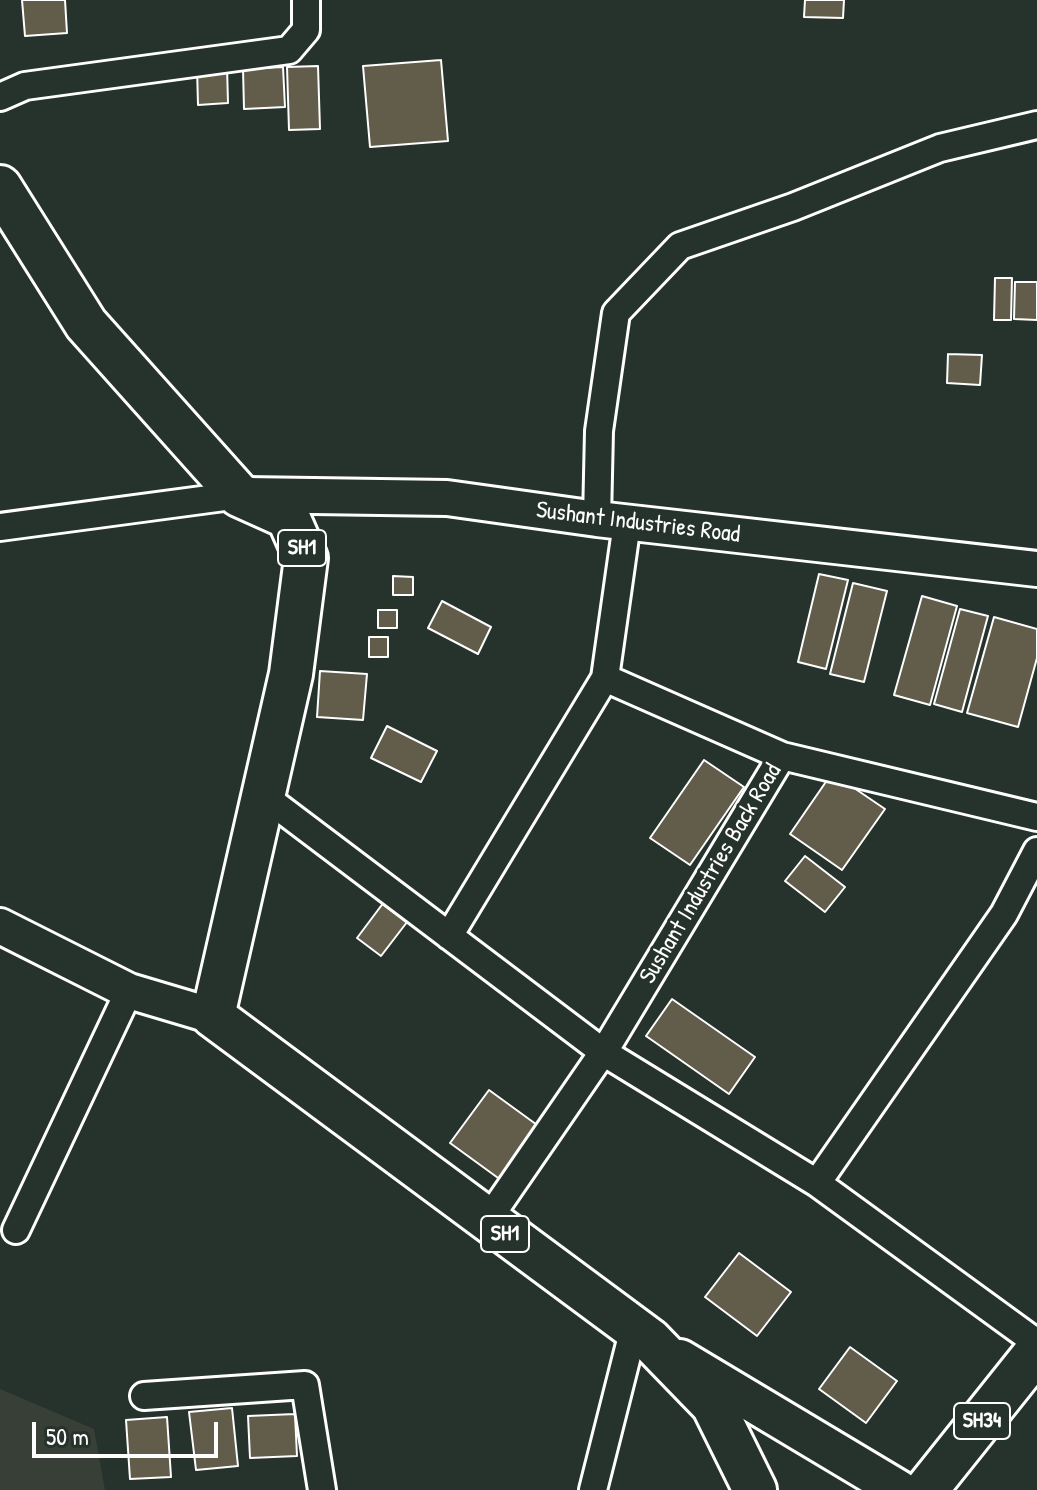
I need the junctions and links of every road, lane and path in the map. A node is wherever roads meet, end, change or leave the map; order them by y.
1 (306, 0) edge
2 (0, 97) edge
3 (1037, 125) edge
4 (0, 187) edge
5 (239, 495) junction
6 (612, 521) junction
7 (0, 527) edge
8 (1037, 569) edge
9 (605, 678) junction
10 (782, 756) junction
11 (264, 796) junction
12 (1037, 817) edge
13 (1037, 851) edge
14 (0, 926) edge
15 (449, 936) junction
16 (129, 991) junction
17 (213, 1016) junction
18 (603, 1052) junction
19 (817, 1183) junction
20 (487, 1221) junction
21 (16, 1230) dead end
22 (642, 1334) junction
23 (1037, 1343) edge
24 (1037, 1351) edge
25 (144, 1396) dead end
26 (322, 1490) edge
27 (593, 1490) edge
28 (755, 1490) edge
29 (899, 1490) edge
30 (926, 1490) edge

1 - 2 street
3 - 6 street
4 - 5 main road, SH1
5 - 6 street, Sushant Industries Road
5 - 7 street
5 - 11 main road, SH1
6 - 8 street, Sushant Industries Road
6 - 9 street
9 - 10 street
9 - 15 street
10 - 12 street, Sushant Industries Back Road
10 - 18 street, Sushant Industries Back Road
11 - 15 street
11 - 17 main road, SH1
13 - 19 street
14 - 16 street
15 - 18 street
16 - 17 street
16 - 21 street
17 - 20 main road, SH1
18 - 19 street
18 - 20 street, Sushant Industries Back Road
19 - 23 street
20 - 22 main road, SH1
22 - 27 street
22 - 28 main road, SH1
22 - 29 main road
24 - 30 main road, SH34
25 - 26 street

